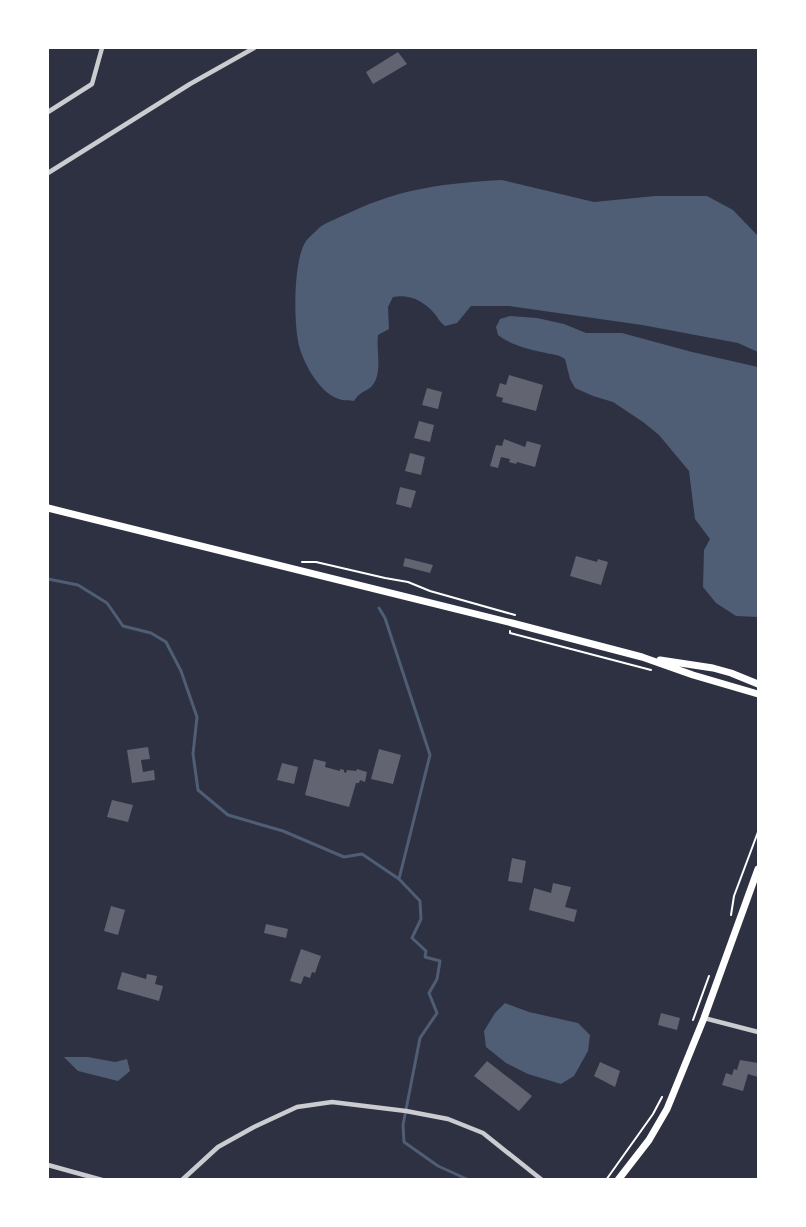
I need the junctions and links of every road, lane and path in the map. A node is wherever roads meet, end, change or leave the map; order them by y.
1 (102, 48) edge
2 (254, 48) edge
3 (48, 112) edge
4 (48, 173) edge
5 (48, 508) edge
6 (642, 657) junction
7 (758, 684) edge
8 (758, 694) edge
9 (758, 832) edge
10 (758, 870) edge
11 (729, 922) dead end
12 (710, 975) dead end
13 (704, 1018) junction
14 (693, 1020) dead end
15 (758, 1032) edge
16 (665, 1090) dead end
17 (48, 1165) edge
18 (102, 1180) edge
19 (182, 1180) edge
20 (542, 1180) edge
21 (606, 1180) edge
22 (618, 1180) edge

1 - 3 street
2 - 4 street
5 - 6 main road
6 - 7 main road
6 - 8 main road
9 - 11 path
10 - 13 main road
12 - 14 path
13 - 15 street
13 - 22 main road
16 - 21 path
17 - 18 street
19 - 20 street

